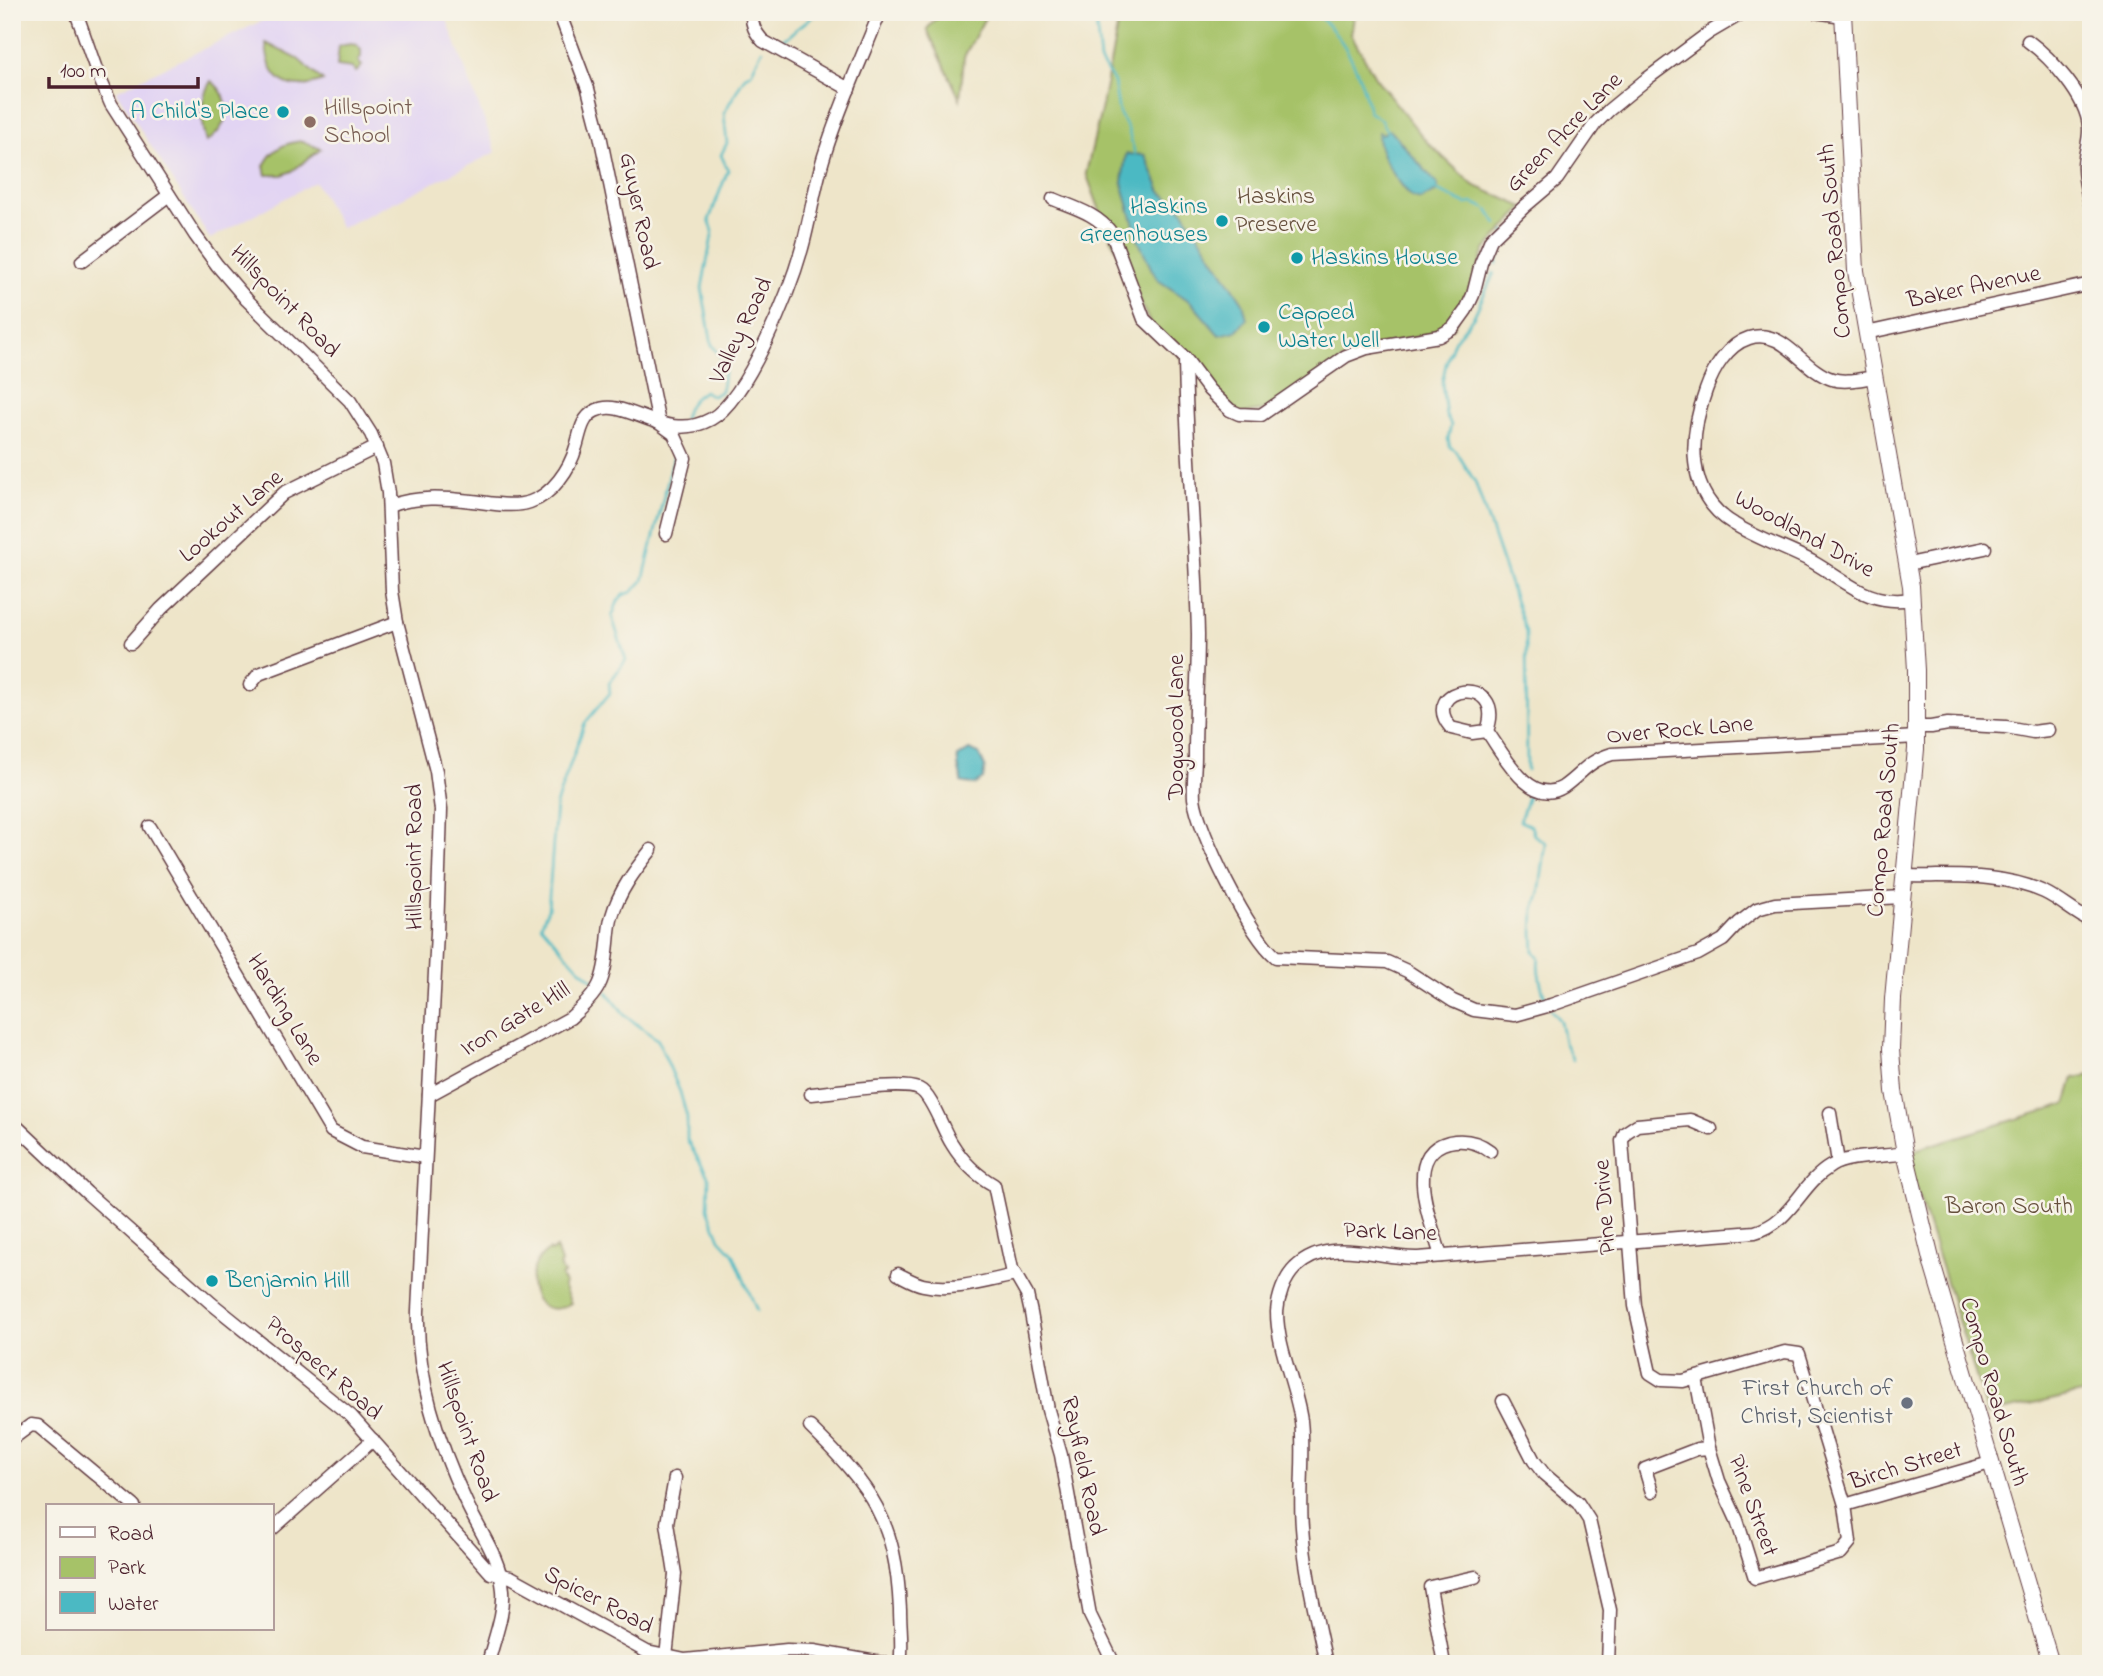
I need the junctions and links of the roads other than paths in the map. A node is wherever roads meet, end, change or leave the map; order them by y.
1 (76, 12) edge
2 (559, 12) edge
3 (752, 12) edge
4 (880, 12) edge
5 (1744, 12) edge
6 (1815, 12) edge
7 (1843, 14) edge
8 (2028, 41) dead end
9 (849, 89) junction
10 (169, 195) junction
11 (1053, 199) dead end
12 (2091, 207) edge
13 (82, 261) dead end
14 (2091, 284) edge
15 (1866, 333) junction
16 (1185, 358) junction
17 (1874, 377) junction
18 (1209, 390) junction
19 (1185, 399) junction
20 (659, 423) junction
21 (377, 447) junction
22 (389, 506) junction
23 (666, 534) dead end
24 (1985, 548) dead end
25 (1908, 564) junction
26 (1912, 599) junction
27 (397, 622) junction
28 (131, 643) dead end
29 (250, 685) dead end
30 (2048, 730) dead end
31 (1487, 731) dead end
32 (1917, 732) junction
33 (150, 827) dead end
34 (651, 850) dead end
35 (1904, 876) junction
36 (1902, 897) junction
37 (2091, 922) edge
38 (811, 1094) dead end
39 (429, 1095) junction
40 (1830, 1113) dead end
41 (12, 1122) edge
42 (1712, 1129) dead end
43 (1490, 1150) dead end
44 (1905, 1153) junction
45 (425, 1157) junction
46 (1838, 1162) junction
47 (1629, 1242) junction
48 (1441, 1256) junction
49 (898, 1274) dead end
50 (1015, 1275) junction
51 (1696, 1378) junction
52 (1503, 1401) dead end
53 (810, 1427) dead end
54 (12, 1439) edge
55 (373, 1440) junction
56 (1709, 1448) junction
57 (1990, 1463) junction
58 (675, 1478) dead end
59 (1652, 1492) dead end
60 (132, 1504) edge
61 (1845, 1505) junction
62 (273, 1528) edge
63 (499, 1575) junction
64 (1475, 1577) dead end
65 (1755, 1578) joint
66 (2035, 1617) junction
67 (667, 1660) edge
68 (699, 1662) edge
69 (488, 1664) edge
70 (887, 1664) edge
71 (900, 1664) edge
72 (1114, 1664) edge
73 (1325, 1664) edge
74 (1444, 1664) edge
75 (1608, 1664) edge
76 (2038, 1664) edge
77 (2051, 1664) edge

1 - 10 street, Hillspoint Road
2 - 20 street, Guyer Road
3 - 9 street
4 - 9 street, Valley Road
5 - 18 street, Green Acre Lane
6 - 7 street
7 - 15 main road, Compo Road South
8 - 12 street
9 - 20 street, Valley Road
10 - 13 street
10 - 21 street, Hillspoint Road
11 - 16 street, Green Acre Lane
14 - 15 street, Baker Avenue
15 - 17 main road, Compo Road South
16 - 18 street, Green Acre Lane
16 - 19 street, Dogwood Lane
17 - 25 main road, Compo Road South
17 - 26 street, Woodland Drive
18 - 19 street
19 - 36 street, Dogwood Lane
20 - 22 street, Valley Road
20 - 23 street
21 - 22 street, Hillspoint Road
21 - 28 street, Lookout Lane
22 - 27 street, Hillspoint Road
24 - 25 street
25 - 26 main road, Compo Road South
26 - 32 main road, Compo Road South
27 - 29 street
27 - 39 street, Hillspoint Road
30 - 32 street
31 - 32 street, Over Rock Lane
32 - 35 main road, Compo Road South
33 - 45 street, Harding Lane
34 - 39 street, Iron Gate Hill
35 - 36 main road, Compo Road South
35 - 37 street
36 - 44 main road, Compo Road South
38 - 50 street, Rayfield Road
39 - 45 street, Hillspoint Road
40 - 46 street
41 - 55 street, Prospect Road
42 - 47 street, Pine Drive
43 - 48 street
44 - 46 street
44 - 57 main road, Compo Road South
45 - 63 street, Hillspoint Road
46 - 47 street, Park Lane
47 - 48 street, Park Lane
47 - 51 street, Pine Drive
48 - 73 street, Park Lane
49 - 50 street
50 - 72 street, Rayfield Road
51 - 56 street, Pine Street
51 - 61 street
52 - 75 street
53 - 71 street
54 - 60 street
55 - 62 street
55 - 63 street, Prospect Road
56 - 59 street
56 - 65 street, Pine Street
57 - 61 street, Birch Street
57 - 66 main road, Compo Road South
58 - 67 street
61 - 65 street, Birch Street
63 - 67 street, Spicer Road
63 - 69 street, Hillspoint Road
64 - 74 street
66 - 76 main road, Compo Road South
66 - 77 main road, Compo Road South
67 - 68 street, Spicer Road
68 - 70 street, Spicer Road

